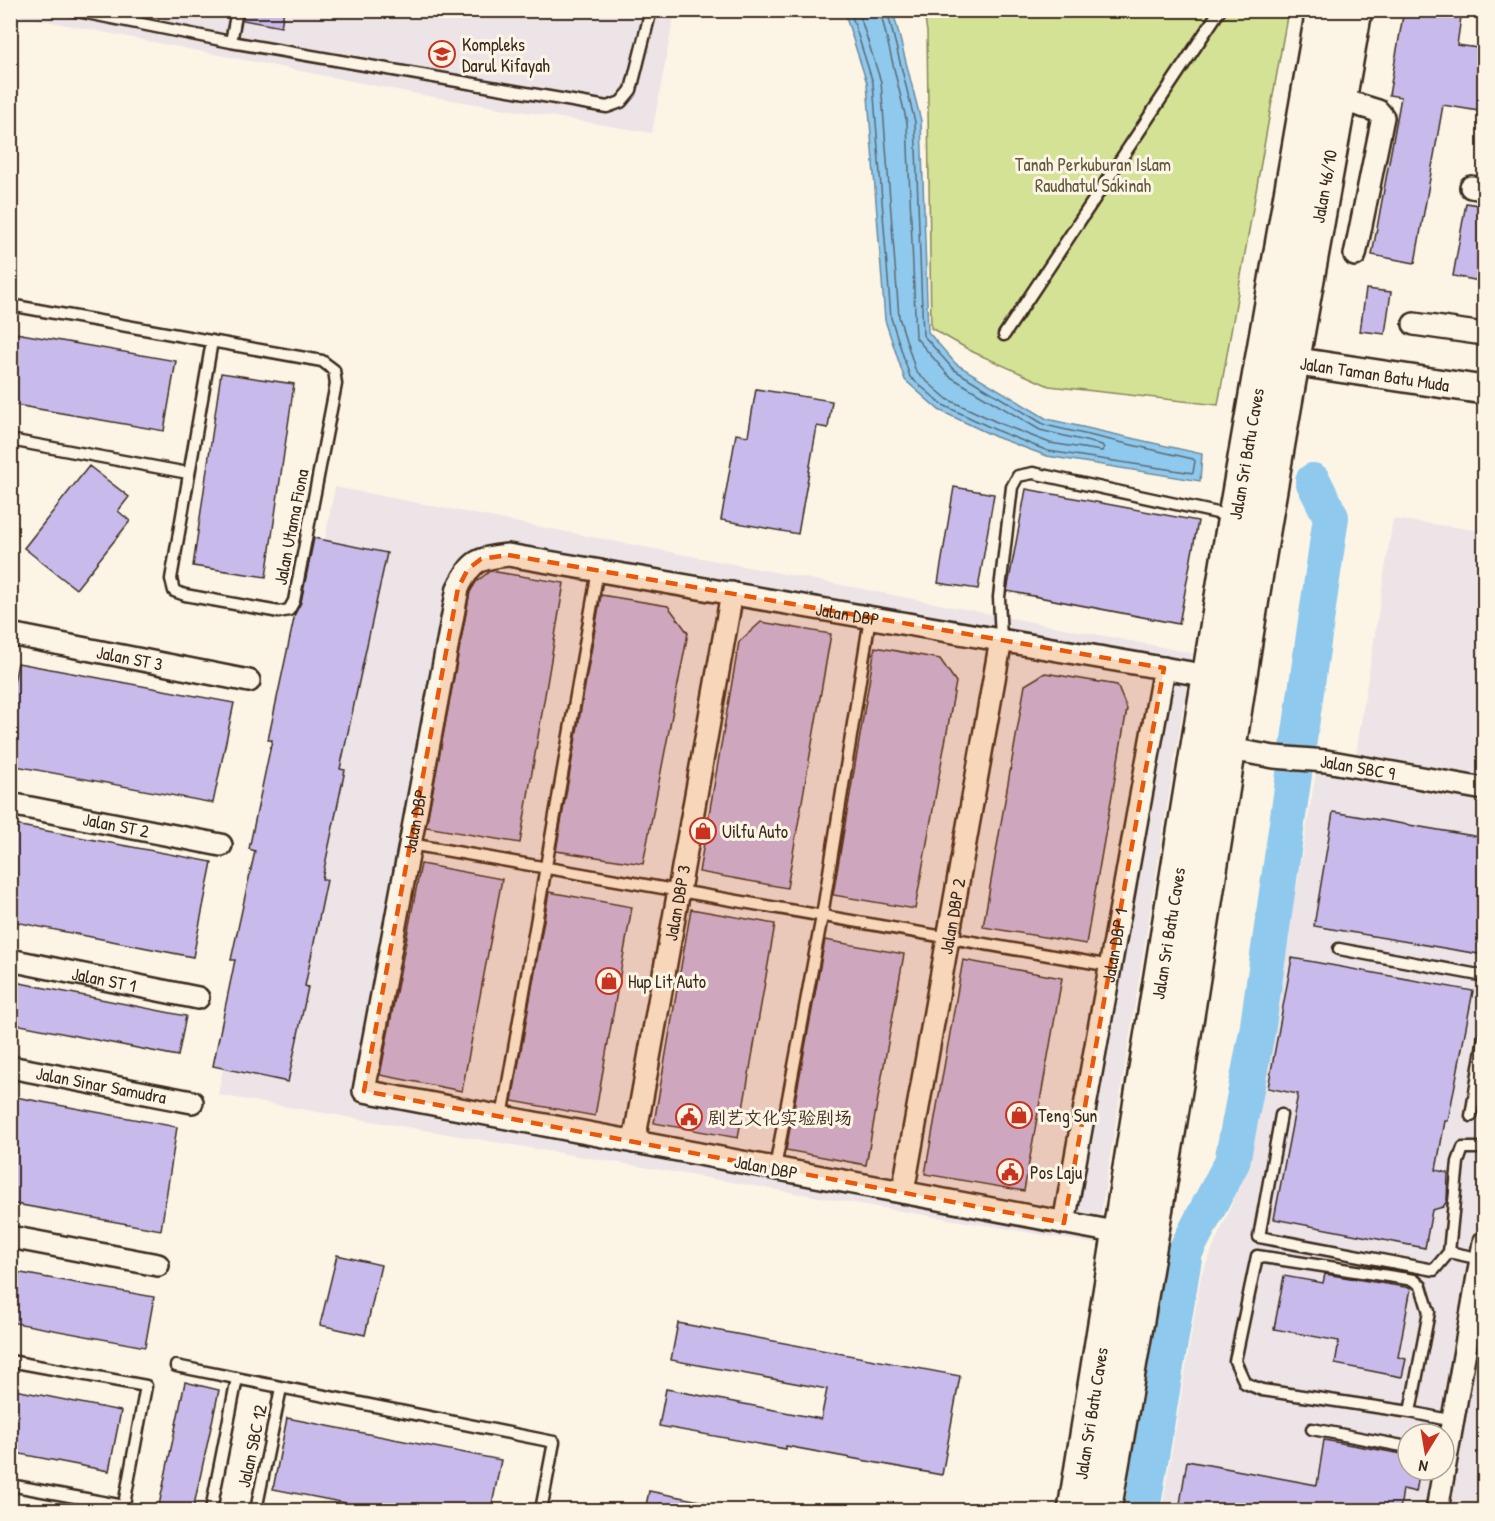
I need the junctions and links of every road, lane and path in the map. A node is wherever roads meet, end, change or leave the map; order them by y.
1 (72, 10) edge
2 (237, 10) edge
3 (651, 10) edge
4 (1220, 10) edge
5 (1323, 10) edge
6 (1355, 10) edge
7 (231, 42) junction
8 (1339, 99) junction
9 (1355, 255) dead end
10 (10, 305) edge
11 (1414, 324) dead end
12 (1485, 334) edge
13 (1004, 335) dead end
14 (212, 341) junction
15 (1278, 359) junction
16 (1485, 390) edge
17 (10, 440) edge
18 (188, 473) junction
19 (1235, 516) junction
20 (598, 570) junction
21 (732, 593) junction
22 (870, 618) junction
23 (10, 634) edge
24 (1001, 640) junction
25 (1164, 668) junction
26 (1224, 679) junction
27 (249, 681) dead end
28 (1230, 749) junction
29 (1485, 789) edge
30 (10, 804) edge
31 (410, 844) junction
32 (221, 845) dead end
33 (545, 867) junction
34 (679, 891) junction
35 (822, 916) junction
36 (948, 938) junction
37 (1339, 949) dead end
38 (10, 960) edge
39 (1111, 966) junction
40 (1485, 976) edge
41 (198, 998) dead end
42 (1484, 1044) edge
43 (10, 1067) edge
44 (1479, 1101) edge
45 (192, 1102) dead end
46 (1281, 1115) dead end
47 (1471, 1116) dead end
48 (502, 1117) junction
49 (634, 1142) junction
50 (1485, 1148) edge
51 (775, 1168) junction
52 (903, 1192) junction
53 (1064, 1223) junction
54 (1120, 1233) junction
55 (10, 1237) edge
56 (1483, 1250) edge
57 (1449, 1252) junction
58 (158, 1265) dead end
59 (10, 1361) edge
60 (176, 1366) dead end
61 (237, 1378) junction
62 (281, 1388) junction
63 (1410, 1412) junction
64 (1453, 1421) joint
65 (1312, 1429) dead end
66 (1396, 1445) edge
67 (1441, 1482) edge
68 (10, 1485) edge
69 (124, 1508) edge
70 (211, 1510) edge
71 (256, 1510) edge
72 (541, 1510) edge
73 (1075, 1510) edge
74 (1104, 1510) edge
75 (1437, 1510) edge

1 - 7 lane
2 - 7 lane
3 - 7 lane
4 - 13 lane
5 - 15 main road, Jalan 46/10
6 - 8 main road, Jalan 46/10
8 - 9 street
8 - 15 main road, Jalan 46/10
10 - 14 lane
11 - 12 street
14 - 18 lane
14 - 18 lane, Jalan Utama Fiona
15 - 16 street, Jalan Taman Batu Muda
15 - 19 main road, Jalan Sri Batu Caves
15 - 26 main road, Jalan Sri Batu Caves
17 - 18 lane
19 - 24 lane
19 - 26 main road, Jalan Sri Batu Caves
20 - 21 street, Jalan DBP
20 - 31 street, Jalan DBP
20 - 33 lane
21 - 22 street, Jalan DBP
21 - 34 street, Jalan DBP 3
22 - 24 street, Jalan DBP
22 - 35 lane
23 - 27 street, Jalan ST 3
24 - 25 street, Jalan DBP
24 - 36 street, Jalan DBP 2
25 - 26 street, Jalan DBP
25 - 39 street, Jalan DBP 1
26 - 28 main road, Jalan Sri Batu Caves
26 - 54 main road, Jalan Sri Batu Caves
28 - 29 street, Jalan SBC 9
28 - 74 main road, Jalan Sri Batu Caves
30 - 32 street, Jalan ST 2
31 - 33 lane
31 - 48 street, Jalan DBP
33 - 34 lane
33 - 48 lane
34 - 35 lane
34 - 49 street, Jalan DBP 3
35 - 36 lane
35 - 51 lane
36 - 39 lane
36 - 52 street, Jalan DBP 2
37 - 40 lane
38 - 41 street, Jalan ST 1
39 - 53 street, Jalan DBP 1
42 - 44 lane
43 - 45 street, Jalan Sinar Samudra
44 - 47 lane
46 - 57 lane
48 - 49 street, Jalan DBP
49 - 51 street, Jalan DBP
50 - 57 lane
51 - 52 street, Jalan DBP
52 - 53 street, Jalan DBP
53 - 54 street, Jalan DBP
54 - 73 main road, Jalan Sri Batu Caves
55 - 58 street
56 - 57 lane
56 - 64 street
59 - 69 lane
60 - 61 lane
61 - 62 lane
61 - 70 lane
62 - 71 lane, Jalan SBC 12
62 - 72 lane
63 - 63 lane
63 - 64 lane
65 - 66 lane
67 - 75 street
68 - 69 lane

